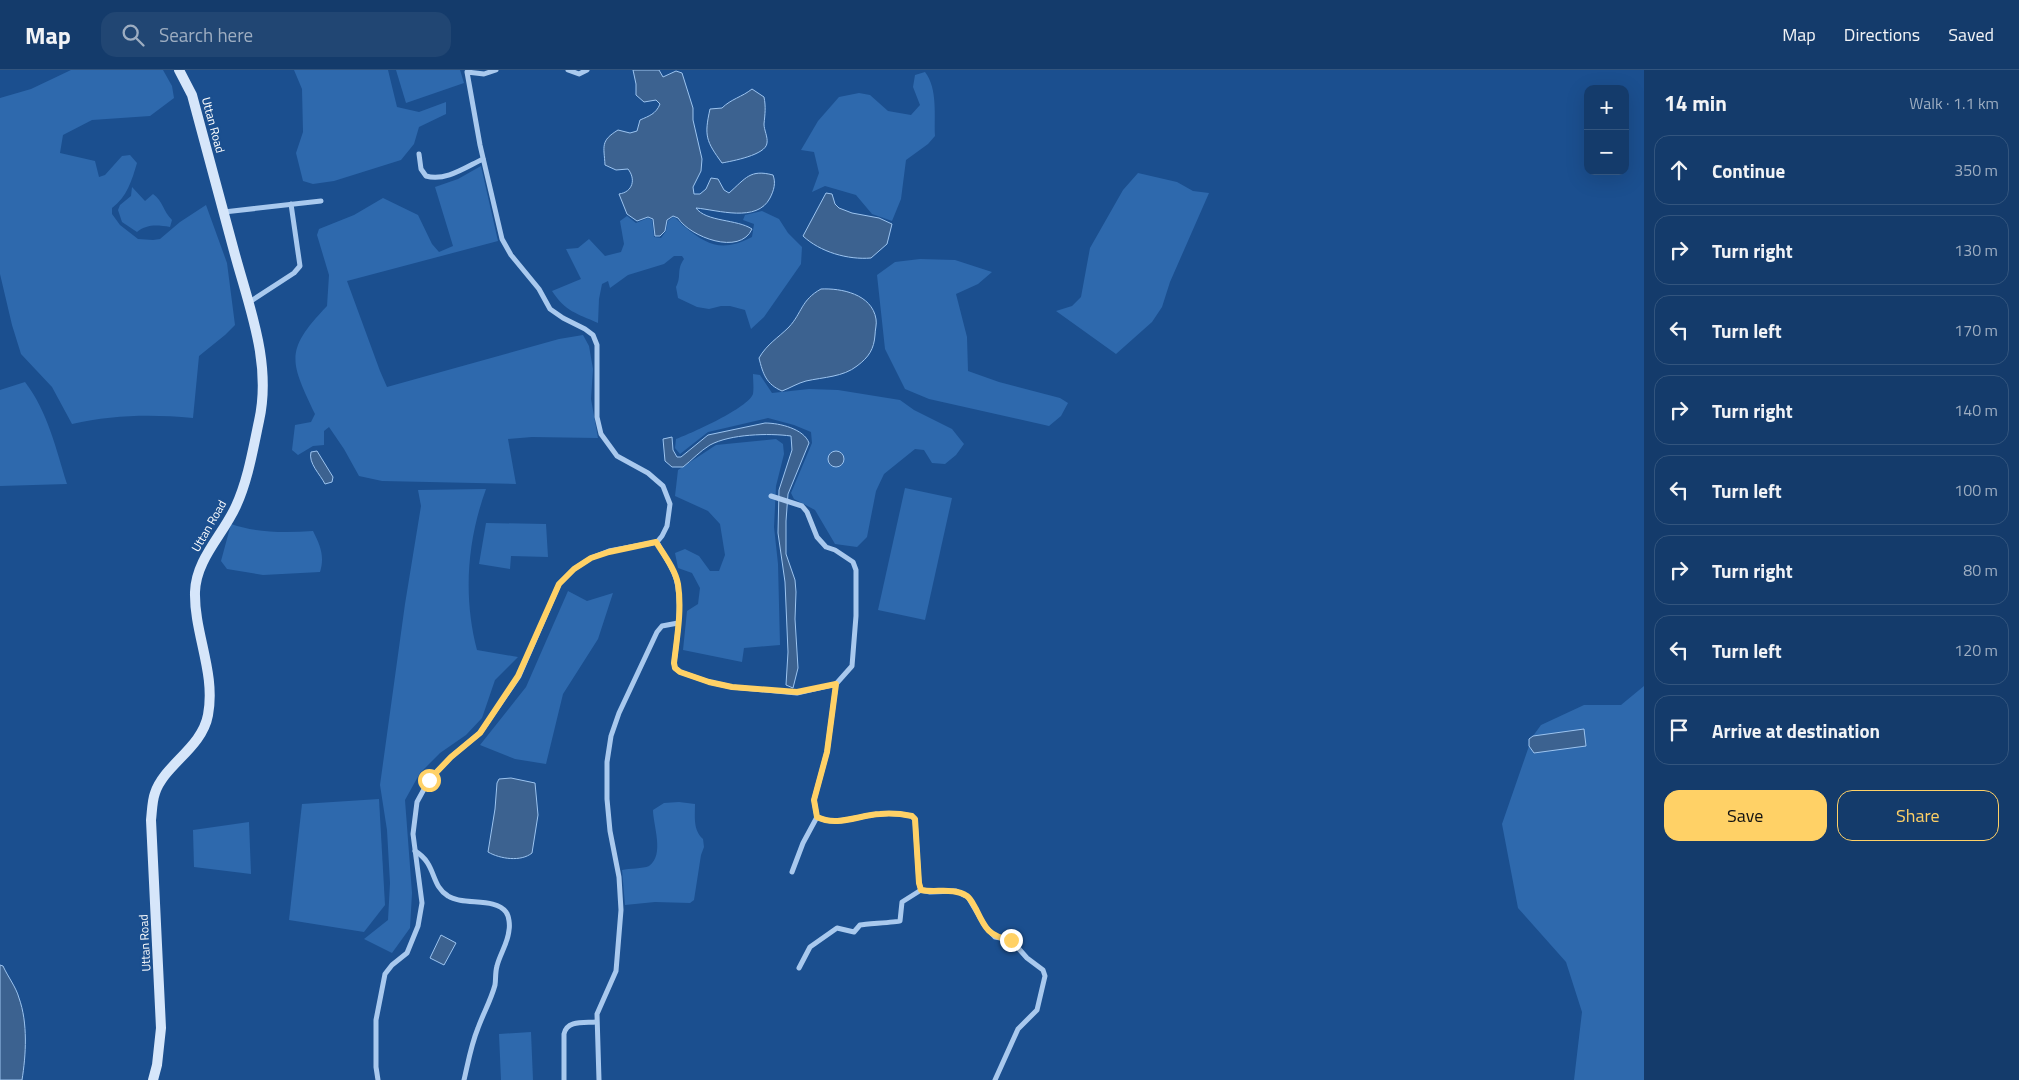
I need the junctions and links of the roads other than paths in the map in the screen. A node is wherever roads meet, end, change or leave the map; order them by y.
1 (179, 70) edge
2 (496, 70) edge
3 (568, 70) edge
4 (587, 70) edge
5 (466, 71) edge
6 (419, 154) dead end
7 (483, 159) junction
8 (321, 201) dead end
9 (291, 204) junction
10 (224, 212) junction
11 (248, 303) junction
12 (771, 496) dead end
13 (656, 542) junction
14 (678, 624) junction
15 (836, 684) junction
16 (817, 817) junction
17 (415, 852) junction
18 (792, 872) dead end
19 (921, 890) junction
20 (799, 968) dead end
21 (596, 1022) junction
22 (153, 1080) edge
23 (378, 1080) edge
24 (464, 1080) edge
25 (564, 1080) edge
26 (599, 1080) edge
27 (995, 1080) edge

1 - 10 main road, Uttan Road
2 - 5 street
3 - 4 street
5 - 7 street
6 - 7 street
7 - 13 street
8 - 9 street
9 - 10 street
9 - 11 street
10 - 11 main road, Uttan Road
11 - 22 main road, Uttan Road
12 - 15 street
13 - 14 street
13 - 17 street
14 - 15 street
14 - 21 street
15 - 16 street
16 - 18 street
16 - 19 street
17 - 23 street
17 - 24 street
19 - 20 street
19 - 27 street
21 - 25 street
21 - 26 street

